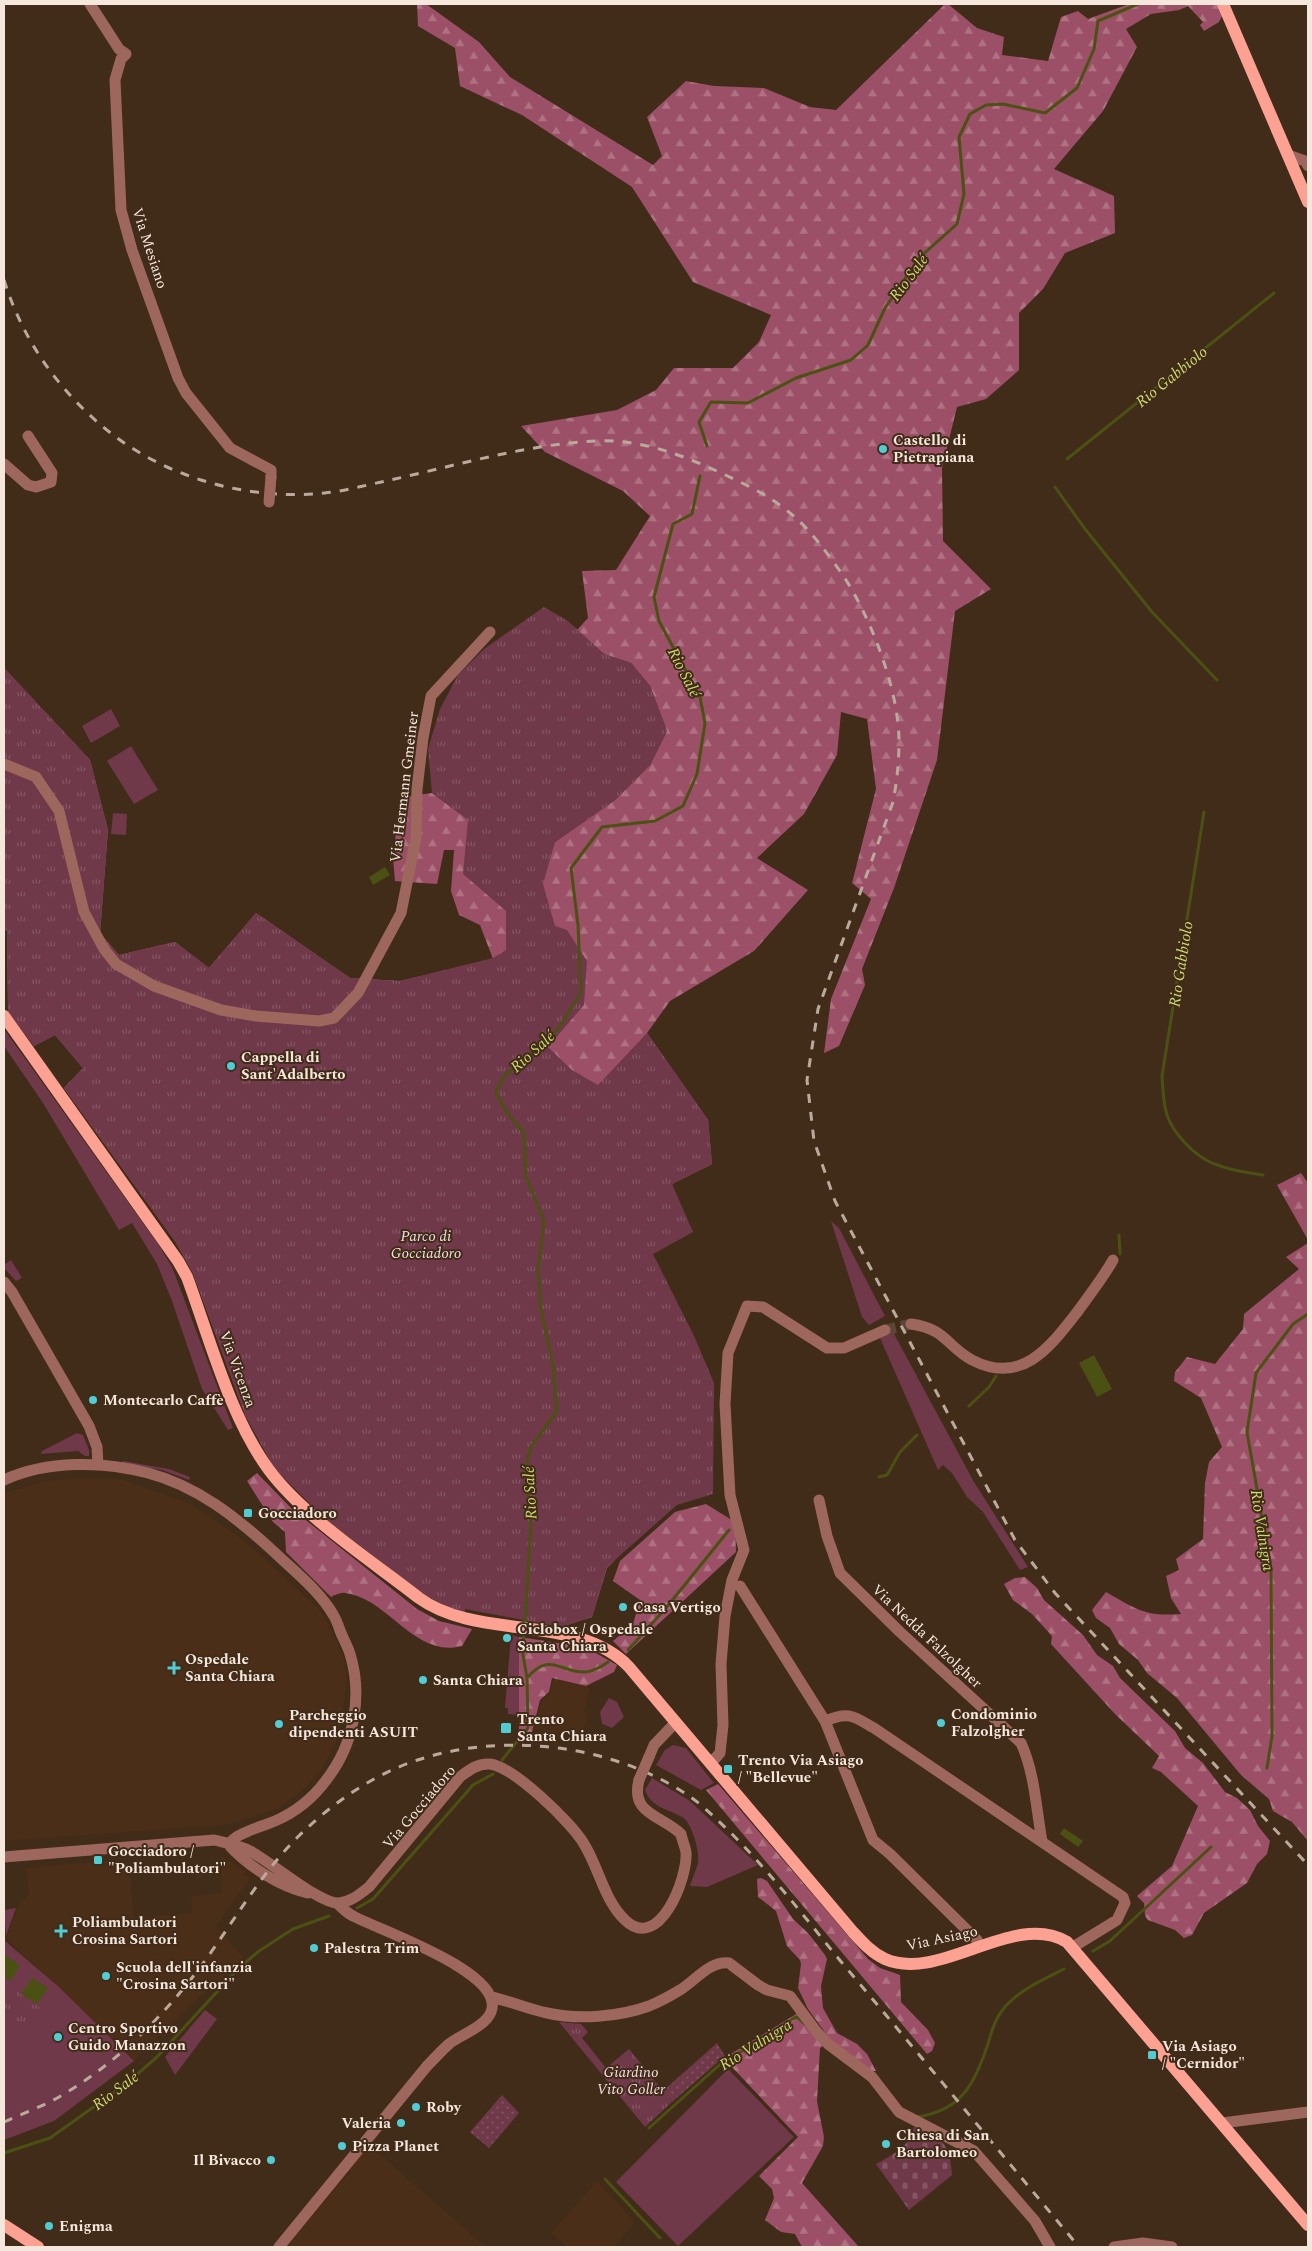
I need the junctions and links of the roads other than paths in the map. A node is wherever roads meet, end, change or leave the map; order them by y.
1 (90, 4) edge
2 (1223, 4) edge
3 (1288, 155) junction
4 (1308, 166) edge
5 (1308, 202) edge
6 (28, 436) dead end
7 (4, 464) edge
8 (269, 502) dead end
9 (490, 632) dead end
10 (4, 764) edge
11 (4, 1016) edge
12 (1113, 1260) dead end
13 (4, 1282) edge
14 (911, 1324) tunnel mouth
15 (885, 1330) tunnel mouth
16 (98, 1465) junction
17 (4, 1480) edge
18 (820, 1500) dead end
19 (740, 1586) dead end
20 (532, 1630) joint
21 (825, 1721) junction
22 (676, 1722) junction
23 (711, 1763) junction
24 (1042, 1841) junction
25 (228, 1844) junction
26 (4, 1857) edge
27 (338, 1904) junction
28 (980, 1947) junction
29 (1073, 1947) junction
30 (492, 1997) junction
31 (1308, 2112) edge
32 (1222, 2123) junction
33 (4, 2225) edge
34 (1308, 2225) edge
35 (38, 2247) edge
36 (279, 2247) edge
37 (1050, 2247) edge
38 (1114, 2247) edge
39 (1172, 2247) edge

1 - 8 street, Via Mesiano, bridge
2 - 3 main road
3 - 4 street
3 - 5 main road
6 - 7 street
9 - 10 street, Via Hermann Gmeiner
11 - 20 main road, Via Vicenza
12 - 14 street
13 - 16 street
15 - 23 street
16 - 17 street
16 - 25 street
18 - 24 street, Via Nedda Falzolgher
19 - 21 street
20 - 22 main road, Via Asiago
21 - 24 street
21 - 28 street
22 - 23 main road, Via Asiago
22 - 27 street, Via Gocciadoro, bridge
23 - 28 main road, Via Asiago
24 - 29 street
25 - 26 street
25 - 27 street
27 - 30 street
28 - 29 main road, Via Asiago
29 - 32 main road, Via Asiago
30 - 36 street
30 - 37 street
31 - 32 street
32 - 34 main road, Via Asiago
33 - 35 main road
38 - 39 street

